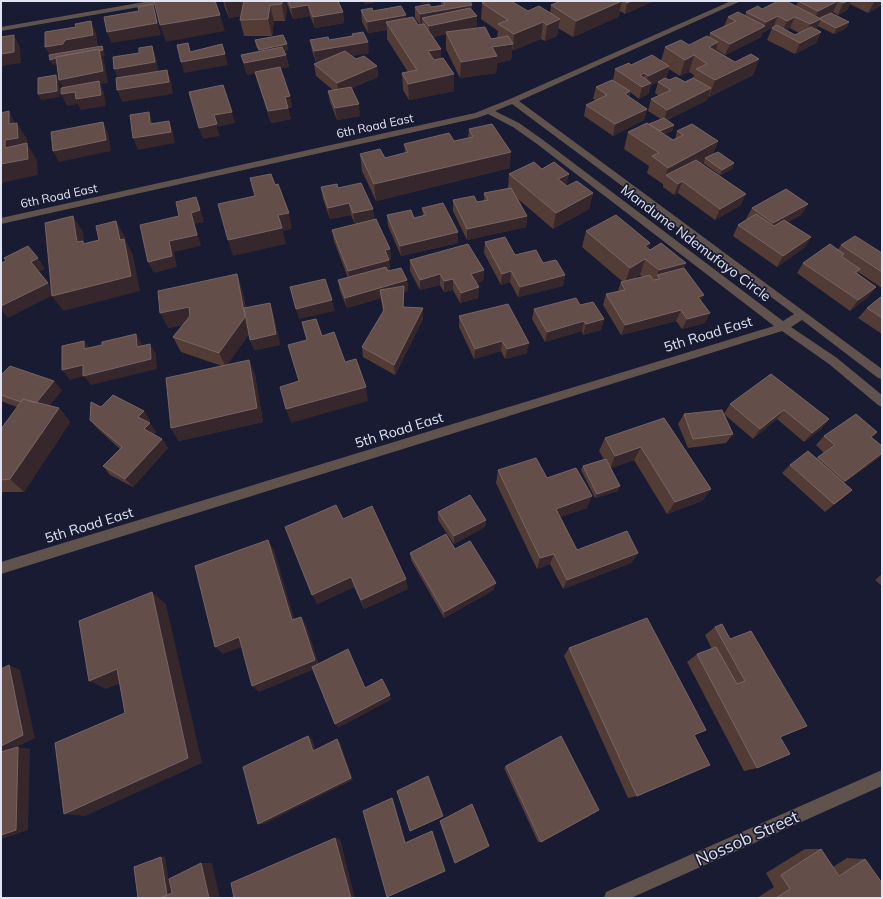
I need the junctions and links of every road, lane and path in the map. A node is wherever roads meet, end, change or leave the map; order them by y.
1 (162, 1) edge
2 (736, 1) edge
3 (1, 29) edge
4 (513, 101) junction
5 (489, 112) junction
6 (1, 221) edge
7 (802, 314) junction
8 (783, 327) junction
9 (882, 375) edge
10 (882, 402) edge
11 (1, 568) edge
12 (882, 778) edge
13 (612, 898) edge

1 - 3 street
2 - 4 street, 6th Road East
4 - 5 street, 6th Road East
4 - 7 street, Mandume Ndemufayo Circle
5 - 6 street, 6th Road East
5 - 8 street, Mandume Ndemufayo Circle
7 - 8 street, 5th Road East
7 - 9 street, Mandume Ndemufayo Circle
8 - 10 street, Mandume Ndemufayo Circle
8 - 11 street, 5th Road East
12 - 13 street, Nossob Street

